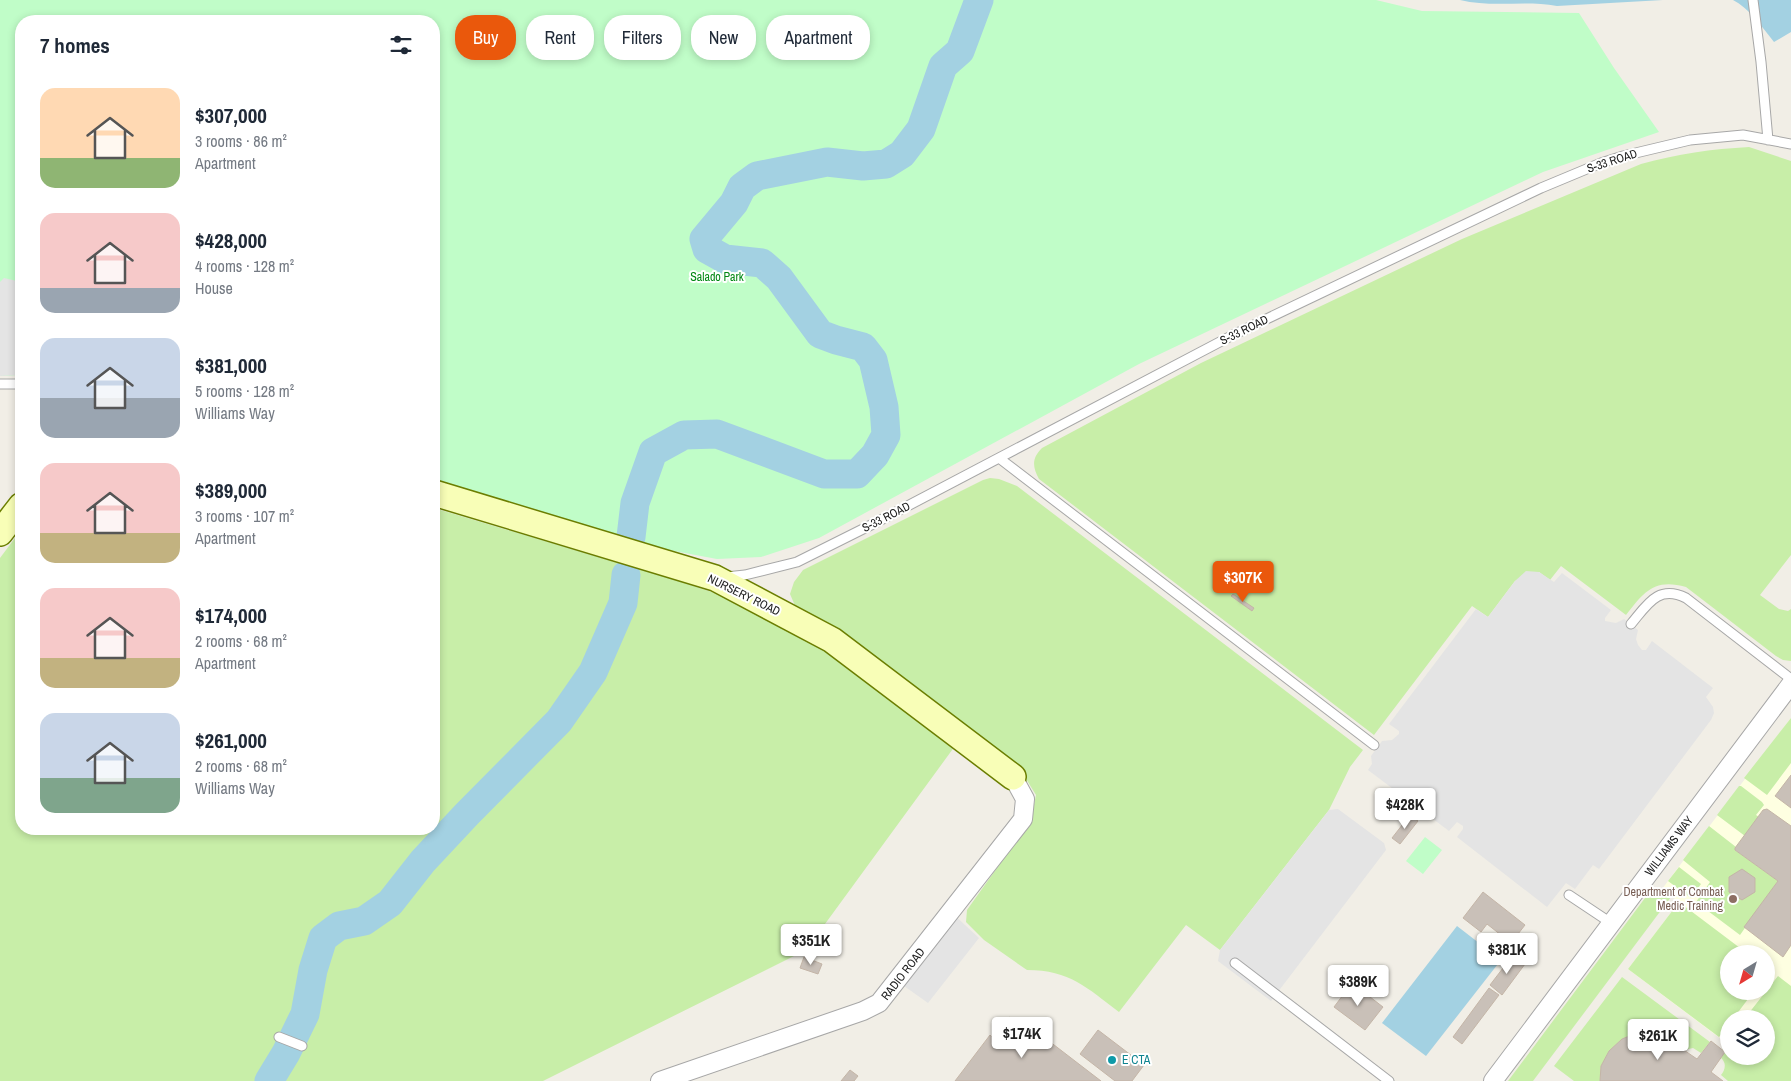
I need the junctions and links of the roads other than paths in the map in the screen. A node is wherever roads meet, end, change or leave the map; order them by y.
1 (1753, 0) edge
2 (1768, 140) junction
3 (1791, 144) edge
4 (0, 384) edge
5 (15, 386) edge
6 (999, 458) junction
7 (440, 495) edge
8 (15, 514) edge
9 (0, 534) edge
10 (715, 578) junction
11 (1631, 624) dead end
12 (1791, 679) edge
13 (1791, 684) edge
14 (1374, 745) dead end
15 (1013, 777) joint
16 (1569, 895) dead end
17 (1610, 923) junction
18 (1235, 963) dead end
19 (279, 1037) dead end
20 (302, 1046) dead end
21 (660, 1081) edge
22 (1389, 1081) edge
23 (1493, 1081) edge

1 - 2 lane
2 - 3 lane, S-33 ROAD
2 - 6 lane, S-33 ROAD
4 - 5 lane
6 - 10 lane, S-33 ROAD
6 - 14 lane
7 - 10 street, NURSERY ROAD
8 - 9 street
10 - 15 street, NURSERY ROAD
11 - 12 lane
13 - 17 street, WILLIAMS WAY
15 - 21 street, RADIO ROAD
16 - 17 lane
17 - 23 street, WILLIAMS WAY
18 - 22 lane
19 - 20 lane

